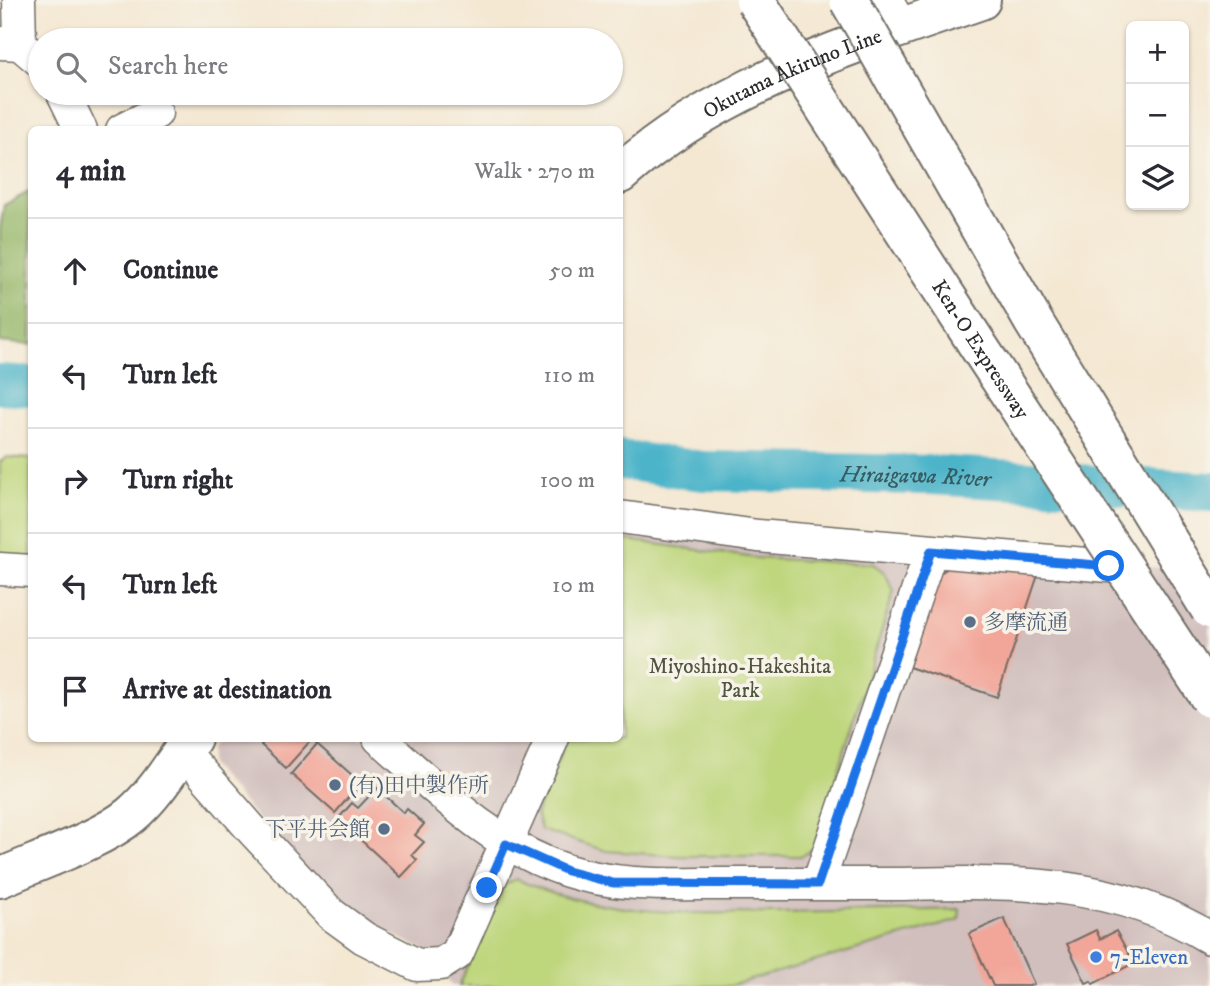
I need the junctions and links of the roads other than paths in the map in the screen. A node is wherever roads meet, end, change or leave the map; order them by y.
1 (19, 0) edge
2 (755, 0) edge
3 (849, 0) edge
4 (981, 0) edge
5 (894, 13) edge
6 (20, 49) edge
7 (69, 105) edge
8 (156, 113) dead end
9 (79, 126) edge
10 (130, 126) edge
11 (623, 172) edge
12 (623, 517) edge
13 (931, 551) junction
14 (1109, 566) dead end
15 (0, 569) edge
16 (28, 571) edge
17 (1210, 609) edge
18 (1210, 698) edge
19 (383, 742) edge
20 (551, 742) edge
21 (179, 749) edge
22 (506, 844) junction
23 (0, 878) edge
24 (818, 884) junction
25 (1210, 938) edge

1 - 6 street
2 - 18 main road, Ken-O Expressway, bridge
3 - 17 main road, bridge
4 - 5 main road, Okutama Akiruno Line
5 - 11 main road, Okutama Akiruno Line
7 - 9 street
8 - 10 street
12 - 13 street
13 - 14 street
13 - 24 street
15 - 16 street
19 - 22 street
20 - 22 street
21 - 22 street
21 - 23 main road
22 - 24 street
24 - 25 street

